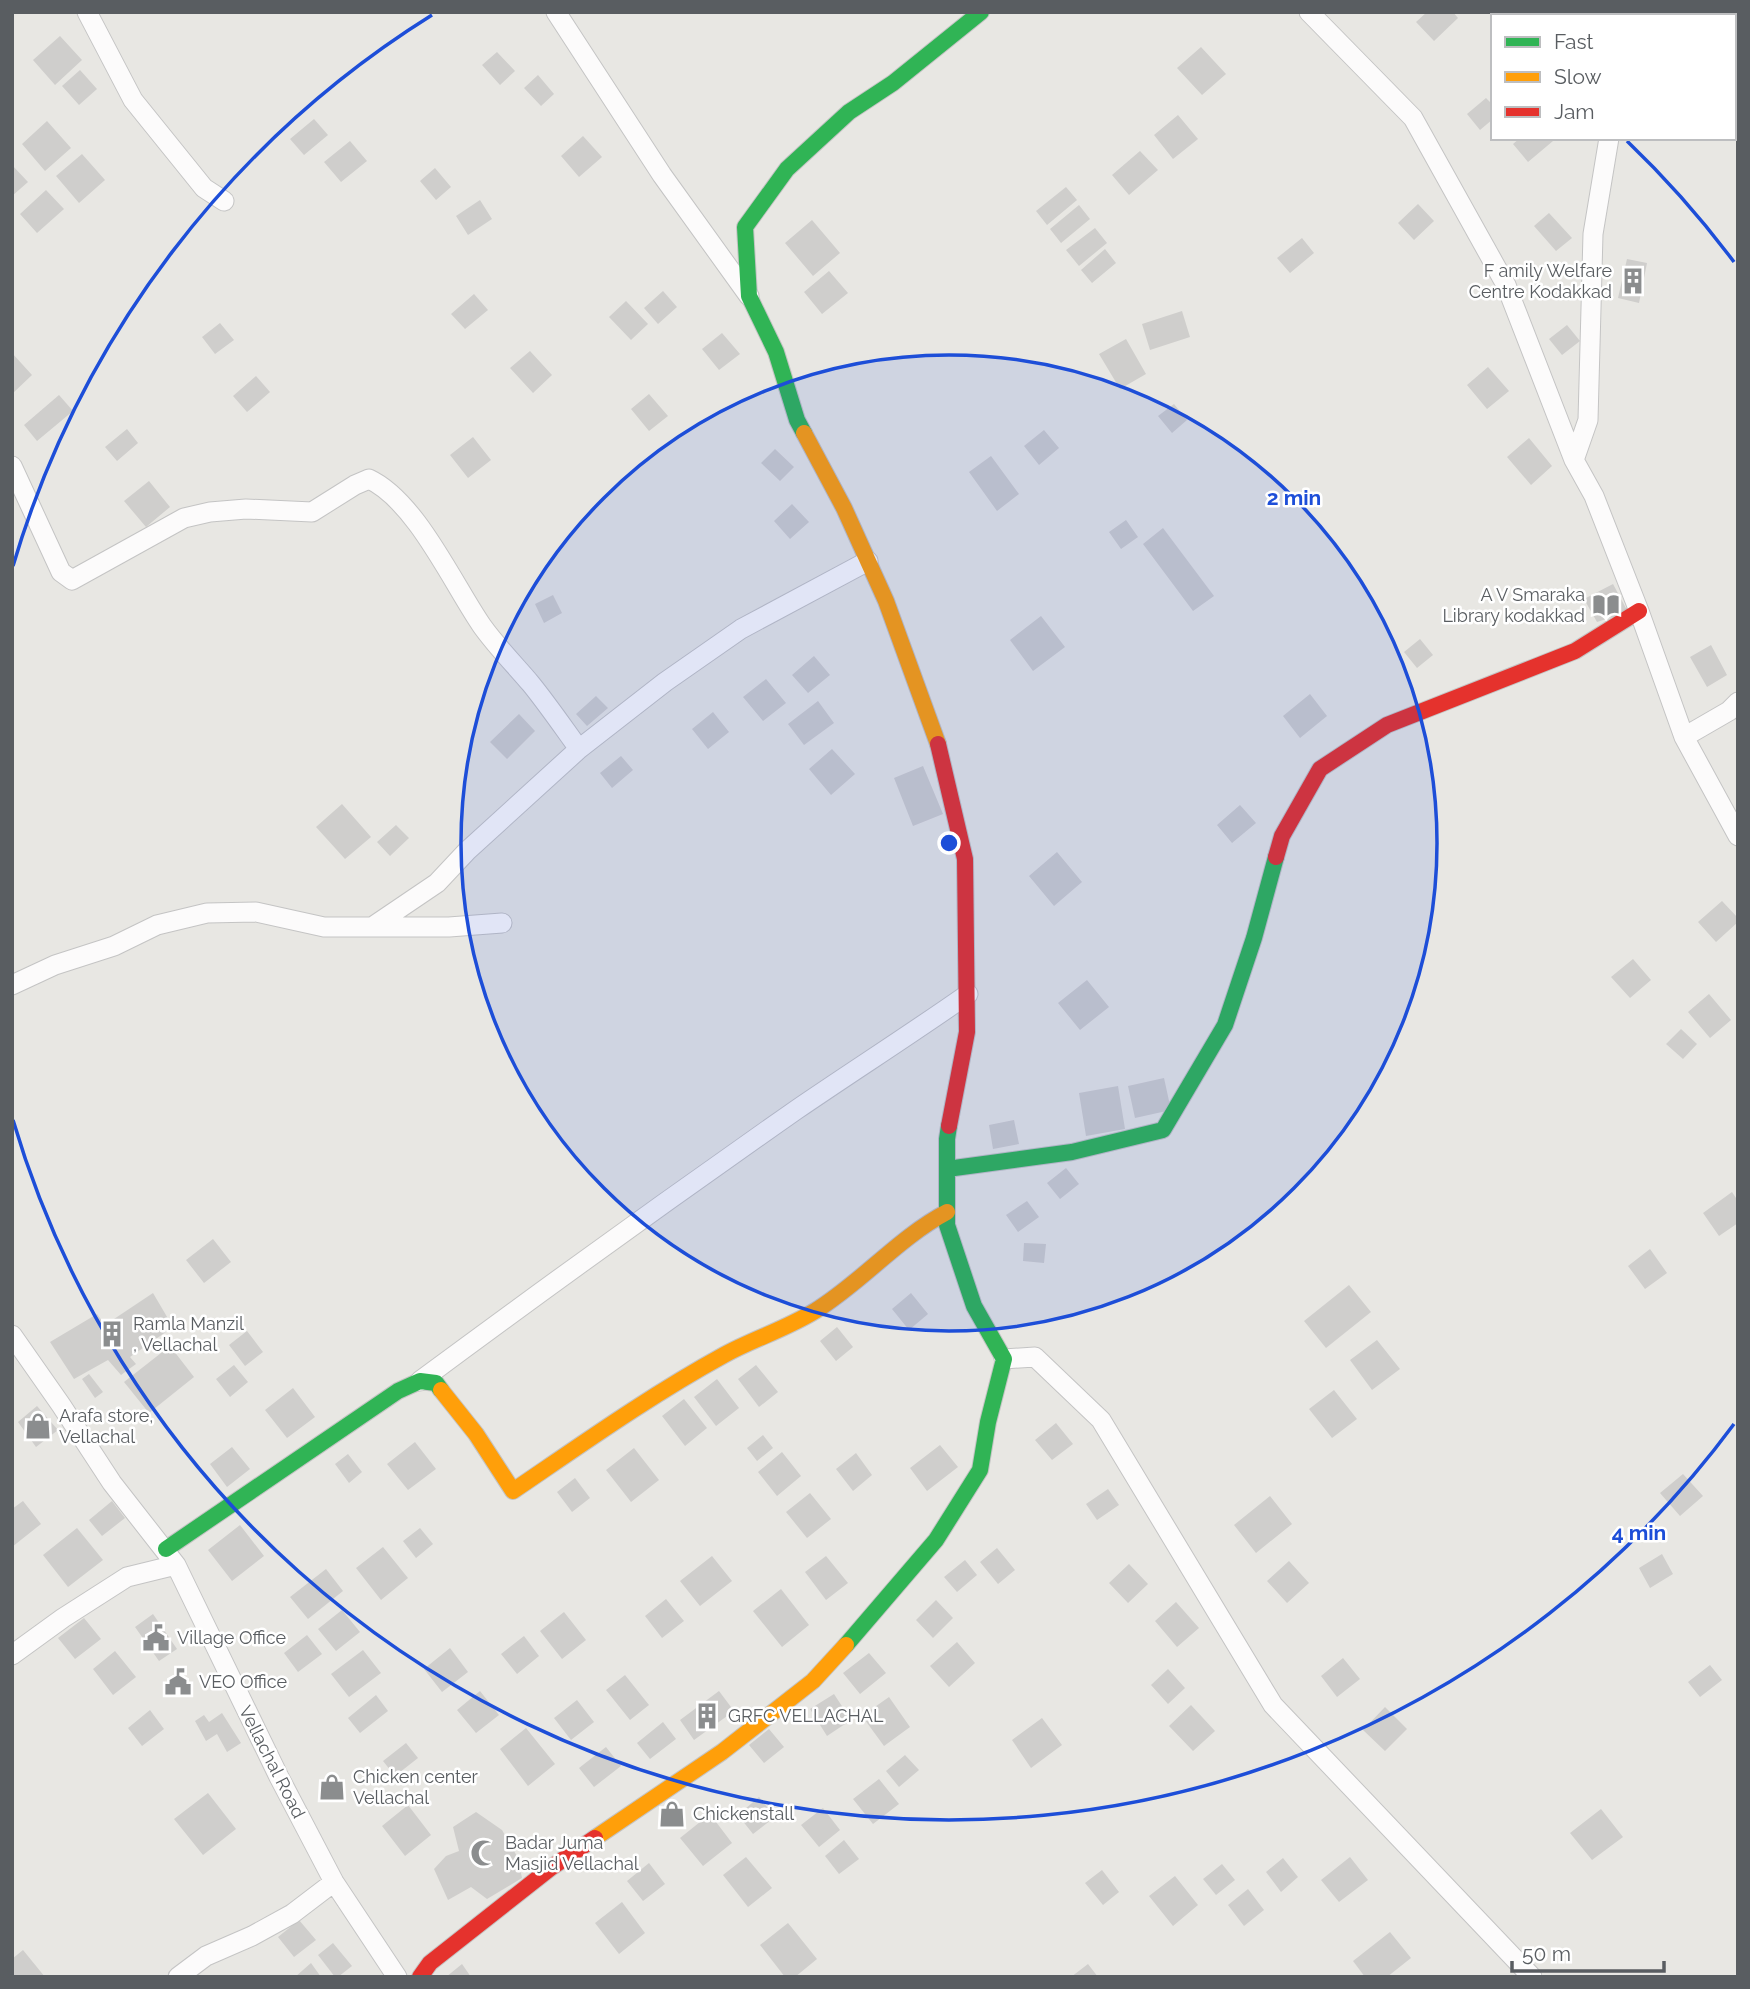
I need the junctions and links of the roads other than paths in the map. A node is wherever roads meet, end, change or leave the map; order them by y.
1 (87, 12) edge
2 (556, 12) edge
3 (981, 12) edge
4 (1309, 12) edge
5 (1609, 140) edge
6 (224, 201) dead end
7 (749, 296) junction
8 (1574, 460) junction
9 (12, 466) edge
10 (868, 561) junction
11 (1639, 611) junction
12 (1738, 702) edge
13 (1684, 737) junction
14 (579, 749) junction
15 (1738, 836) edge
16 (502, 923) dead end
17 (372, 927) junction
18 (12, 985) edge
19 (968, 994) junction
20 (947, 1169) junction
21 (947, 1212) junction
22 (12, 1335) edge
23 (1004, 1359) junction
24 (420, 1381) junction
25 (171, 1557) junction
26 (12, 1656) edge
27 (334, 1882) junction
28 (178, 1977) edge
29 (397, 1977) edge
30 (420, 1977) edge
31 (1532, 1977) edge

1 - 6 street
2 - 7 street
3 - 7 main road
4 - 8 street
5 - 8 street
7 - 10 main road
8 - 11 street
9 - 14 street
10 - 14 street
10 - 19 main road
11 - 13 street
11 - 20 main road
12 - 13 street
13 - 15 street
14 - 17 street
16 - 17 street
17 - 18 street
19 - 20 main road
19 - 24 street
20 - 21 main road
21 - 23 main road
21 - 24 main road
22 - 25 street, Vellachal Road
23 - 30 main road
23 - 31 street
24 - 25 main road
25 - 26 street
25 - 27 street, Vellachal Road
27 - 28 street
27 - 29 street, Vellachal Road

